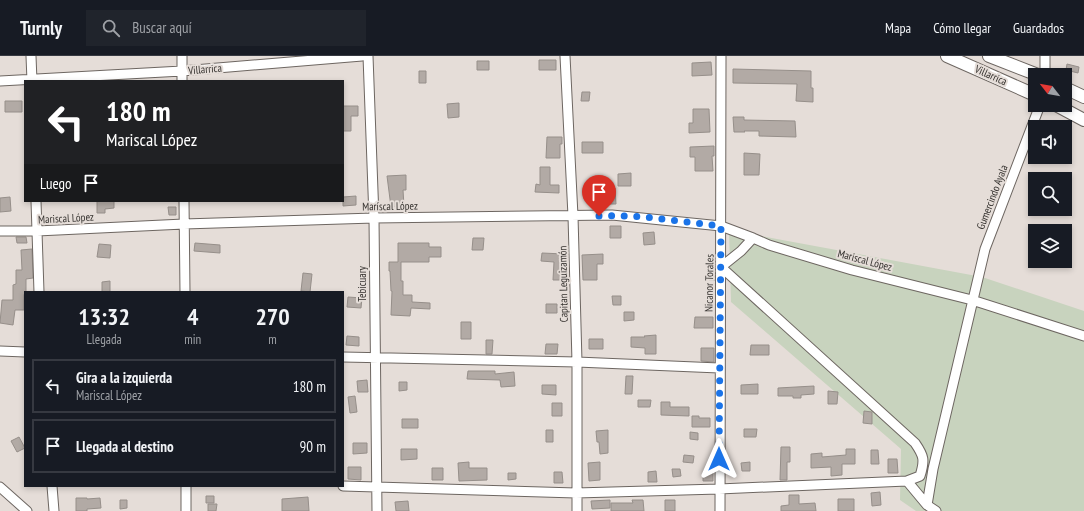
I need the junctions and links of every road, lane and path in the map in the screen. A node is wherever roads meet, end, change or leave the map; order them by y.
1 (31, 56) edge
2 (182, 56) edge
3 (362, 56) edge
4 (368, 56) edge
5 (565, 56) edge
6 (721, 56) edge
7 (947, 56) edge
8 (989, 56) edge
9 (1045, 56) edge
10 (1045, 68) edge
11 (182, 71) junction
12 (1028, 71) edge
13 (0, 80) edge
14 (32, 80) edge
15 (182, 80) edge
16 (1072, 91) edge
17 (1028, 92) edge
18 (1084, 97) edge
19 (1037, 112) edge
20 (1069, 112) edge
21 (1084, 120) edge
22 (36, 202) edge
23 (184, 202) edge
24 (573, 216) junction
25 (374, 218) junction
26 (184, 224) junction
27 (721, 226) junction
28 (0, 231) edge
29 (37, 232) junction
30 (753, 238) junction
31 (721, 267) junction
32 (39, 291) edge
33 (185, 291) edge
34 (972, 300) junction
35 (1084, 336) edge
36 (0, 351) edge
37 (24, 352) edge
38 (344, 357) edge
39 (375, 358) junction
40 (577, 362) junction
41 (720, 368) junction
42 (920, 476) junction
43 (931, 481) junction
44 (907, 482) junction
45 (344, 486) edge
46 (0, 487) edge
47 (52, 487) edge
48 (186, 487) edge
49 (377, 487) junction
50 (719, 489) junction
51 (576, 493) junction
52 (927, 505) junction
53 (27, 511) edge
54 (54, 511) edge
55 (186, 511) edge
56 (377, 511) edge
57 (577, 511) edge
58 (720, 511) edge
59 (936, 511) edge

1 - 14 street
2 - 11 street
3 - 11 street, Villarrica
4 - 25 street, Tebicuary
5 - 24 street, Capitan Leguizamón
6 - 27 street, Nicanor Torales
7 - 17 street, Villarrica
8 - 12 street, Villarrica
9 - 10 street
11 - 14 street, Villarrica
11 - 15 street
13 - 14 street, Villarrica
16 - 18 street
19 - 34 street, Gumercindo Ayala
20 - 21 street
22 - 29 street
23 - 26 street
24 - 25 street, Mariscal López
24 - 27 street, Mariscal López
24 - 40 street, Capitan Leguizamón
25 - 26 street, Mariscal López
25 - 39 street, Tebicuary
26 - 29 street, Mariscal López
26 - 33 street
27 - 30 street, Mariscal López
27 - 31 street, Nicanor Torales
28 - 29 street, Mariscal López
29 - 32 street
30 - 31 street
30 - 34 street, Mariscal López
31 - 41 street, Nicanor Torales
31 - 42 street
34 - 35 street, Mariscal López
34 - 43 street, Gumercindo Ayala
36 - 37 street
38 - 39 street
39 - 40 street
39 - 49 street, Tebicuary
40 - 41 street
40 - 51 street, Capitan Leguizamón
41 - 50 street, Nicanor Torales
42 - 43 street
42 - 44 street
43 - 52 street, Gumercindo Ayala
44 - 50 street
44 - 52 street
45 - 49 street
46 - 53 street
47 - 54 street
48 - 55 street
49 - 51 street
49 - 56 street, Tebicuary
50 - 51 street
50 - 58 street, Nicanor Torales
51 - 57 street, Capitan Leguizamón
52 - 59 street

